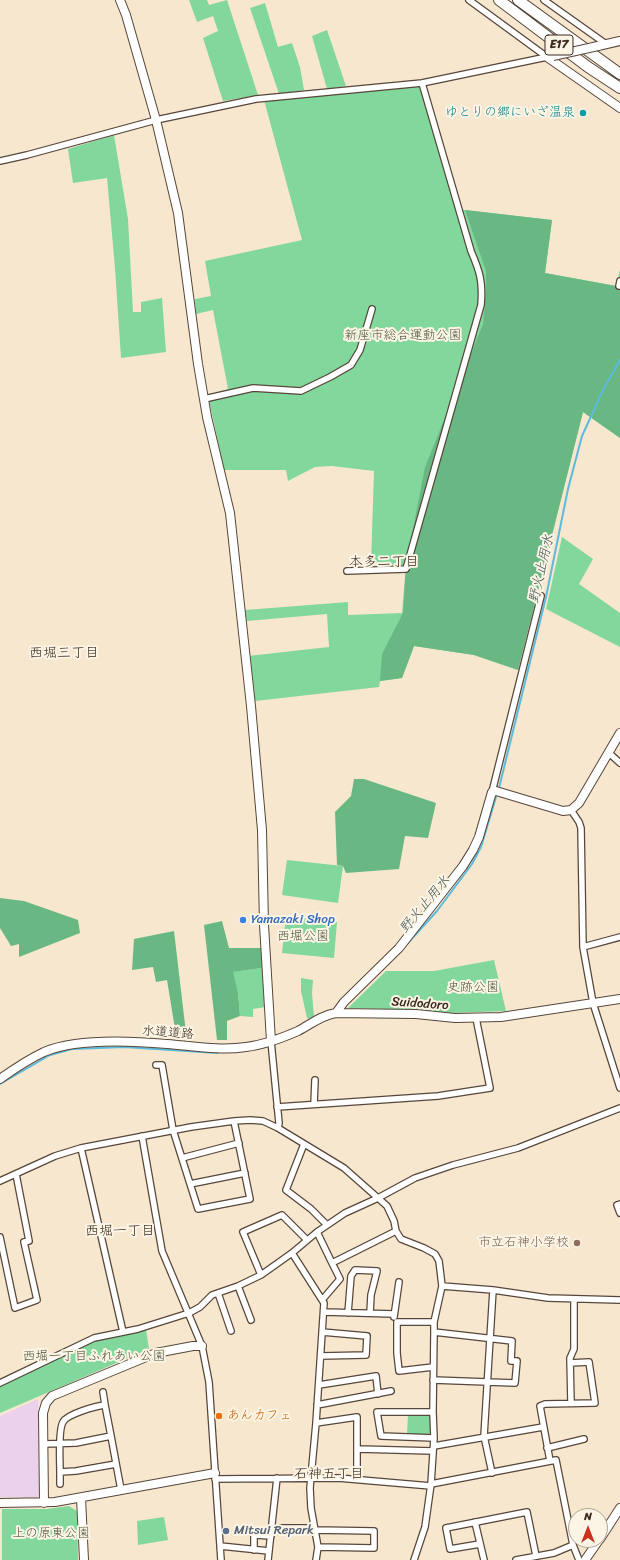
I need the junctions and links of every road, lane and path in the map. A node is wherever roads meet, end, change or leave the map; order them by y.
1 (120, 0) edge
2 (469, 0) edge
3 (499, 0) edge
4 (518, 0) edge
5 (544, 0) edge
6 (620, 41) edge
7 (602, 45) junction
8 (550, 57) junction
9 (620, 74) edge
10 (422, 83) junction
11 (620, 88) edge
12 (620, 108) edge
13 (156, 120) junction
14 (0, 161) edge
15 (372, 309) dead end
16 (204, 399) junction
17 (347, 571) dead end
18 (541, 596) dead end
19 (620, 733) edge
20 (609, 753) junction
21 (620, 763) edge
22 (492, 792) junction
23 (571, 810) junction
24 (620, 937) edge
25 (583, 947) junction
26 (620, 999) edge
27 (593, 1003) junction
28 (336, 1013) junction
29 (476, 1018) junction
30 (272, 1041) junction
31 (156, 1065) dead end
32 (0, 1079) edge
33 (315, 1080) dead end
34 (620, 1088) edge
35 (314, 1104) junction
36 (277, 1107) junction
37 (620, 1108) edge
38 (234, 1121) junction
39 (278, 1128) junction
40 (173, 1130) junction
41 (142, 1136) junction
42 (239, 1143) junction
43 (304, 1144) junction
44 (81, 1148) junction
45 (182, 1158) junction
46 (245, 1173) junction
47 (16, 1174) junction
48 (0, 1181) edge
49 (190, 1184) junction
50 (378, 1198) junction
51 (620, 1204) edge
52 (620, 1213) edge
53 (327, 1225) junction
54 (396, 1231) junction
55 (317, 1232) junction
56 (0, 1237) edge
57 (307, 1240) junction
58 (292, 1253) junction
59 (332, 1263) junction
60 (261, 1275) junction
61 (399, 1282) dead end
62 (238, 1286) junction
63 (442, 1286) junction
64 (493, 1290) junction
65 (218, 1293) junction
66 (574, 1299) junction
67 (322, 1300) junction
68 (620, 1300) edge
69 (324, 1312) junction
70 (189, 1313) junction
71 (348, 1313) junction
72 (370, 1314) junction
73 (394, 1314) junction
74 (251, 1320) dead end
75 (397, 1322) junction
76 (434, 1322) junction
77 (231, 1331) dead end
78 (123, 1332) junction
79 (322, 1332) junction
80 (434, 1332) junction
81 (490, 1339) junction
82 (202, 1346) junction
83 (321, 1356) junction
84 (570, 1363) junction
85 (433, 1367) junction
86 (433, 1380) junction
87 (488, 1381) junction
88 (0, 1383) edge
89 (319, 1385) junction
90 (391, 1391) dead end
91 (103, 1392) dead end
92 (378, 1394) junction
93 (571, 1403) junction
94 (105, 1405) junction
95 (317, 1405) junction
96 (433, 1412) junction
97 (316, 1423) junction
98 (543, 1427) junction
99 (110, 1436) junction
100 (484, 1436) junction
101 (434, 1438) junction
102 (584, 1439) dead end
103 (44, 1444) junction
104 (60, 1444) junction
105 (434, 1448) junction
106 (547, 1448) junction
107 (358, 1449) junction
108 (550, 1461) junction
109 (116, 1464) junction
110 (60, 1472) junction
111 (492, 1473) junction
112 (215, 1476) junction
113 (310, 1477) junction
114 (277, 1478) junction
115 (357, 1479) junction
116 (60, 1484) dead end
117 (431, 1485) junction
118 (120, 1490) junction
119 (81, 1498) junction
120 (0, 1503) edge
121 (44, 1503) junction
122 (620, 1508) edge
123 (568, 1520) edge
124 (475, 1522) junction
125 (608, 1527) edge
126 (272, 1528) junction
127 (314, 1529) junction
128 (271, 1536) junction
129 (480, 1544) junction
130 (220, 1546) junction
131 (318, 1547) junction
132 (568, 1547) edge
133 (574, 1548) edge
134 (594, 1548) edge
135 (254, 1550) junction
136 (269, 1551) junction
137 (536, 1556) junction
138 (84, 1560) edge
139 (221, 1560) edge
140 (268, 1560) edge
141 (316, 1560) edge
142 (414, 1560) edge
143 (484, 1560) edge
144 (516, 1560) edge
145 (579, 1560) edge
146 (585, 1560) edge

1 - 13 street
2 - 8 street
3 - 11 highway, E17
4 - 9 highway, E17
5 - 7 street
6 - 7 street
7 - 8 street, bridge
8 - 10 street
8 - 12 street
10 - 13 street
10 - 17 street
13 - 14 street
13 - 16 street
15 - 16 street
16 - 30 street
18 - 22 street
19 - 20 street
20 - 21 street
20 - 23 street
22 - 23 street
22 - 28 street
23 - 25 street
24 - 25 street
25 - 27 street
26 - 27 street, Suidodoro
27 - 29 street, Suidodoro
27 - 34 street
28 - 29 street, Suidodoro
28 - 30 street, 水道道路
29 - 35 street
30 - 32 street, 水道道路
30 - 36 street
31 - 40 street
33 - 35 street
35 - 36 street
36 - 39 street
37 - 50 street
38 - 39 street
38 - 40 street
38 - 42 street
39 - 43 street
40 - 41 street
40 - 45 street
41 - 44 street
41 - 70 street
42 - 45 street
42 - 46 street
43 - 50 street
43 - 53 street
44 - 47 street
44 - 78 street
45 - 49 street
46 - 49 street
46 - 49 street
47 - 48 street
47 - 56 street
50 - 53 street
50 - 54 street
51 - 52 street
53 - 55 street
54 - 59 street
54 - 63 street
55 - 57 street
55 - 59 street
57 - 58 street
57 - 60 street
58 - 60 street
58 - 67 street
59 - 67 street
60 - 62 street
61 - 73 street
62 - 65 street
62 - 74 street
63 - 64 street
63 - 76 street
64 - 66 street
64 - 81 street
65 - 70 street
65 - 77 street
66 - 68 street
66 - 84 street
67 - 69 street
69 - 71 street
69 - 79 street
70 - 78 street
70 - 82 street
71 - 72 street
71 - 72 street
72 - 73 street
73 - 75 street
75 - 76 street
75 - 85 street
76 - 80 street
78 - 88 street
79 - 83 street
79 - 83 street
80 - 81 street
80 - 85 street
81 - 87 street
81 - 87 street
82 - 103 street
82 - 112 street
83 - 89 street
84 - 93 street
84 - 93 street
85 - 86 street
86 - 87 street
86 - 96 street
87 - 100 street
89 - 92 street
89 - 95 street
90 - 92 street
91 - 94 street
92 - 95 street
93 - 98 street
94 - 99 street
94 - 104 street
95 - 97 street
96 - 101 street
96 - 101 street
97 - 107 street
97 - 113 street
98 - 100 street
98 - 106 street
99 - 104 street
99 - 109 street
100 - 105 street
100 - 111 street
101 - 105 street
102 - 106 street
103 - 104 street
103 - 121 street
104 - 110 street
105 - 107 street
105 - 117 street
106 - 108 street
107 - 115 street
108 - 111 street
108 - 123 street
109 - 110 street
109 - 118 street
110 - 116 street
111 - 117 street
112 - 114 street
112 - 118 street
112 - 130 street
113 - 114 street
113 - 115 street
113 - 127 street
114 - 126 street
115 - 117 street
117 - 142 street
118 - 119 street
119 - 121 street
119 - 138 street
120 - 121 street
122 - 125 street
124 - 129 street
124 - 129 street
124 - 137 street
126 - 127 street
126 - 128 street
127 - 131 street
127 - 131 street
128 - 135 street
128 - 136 street
129 - 143 street
130 - 135 street
130 - 139 street
131 - 141 street
132 - 137 street
133 - 145 street
134 - 146 street
135 - 136 street
136 - 140 street
137 - 144 street

